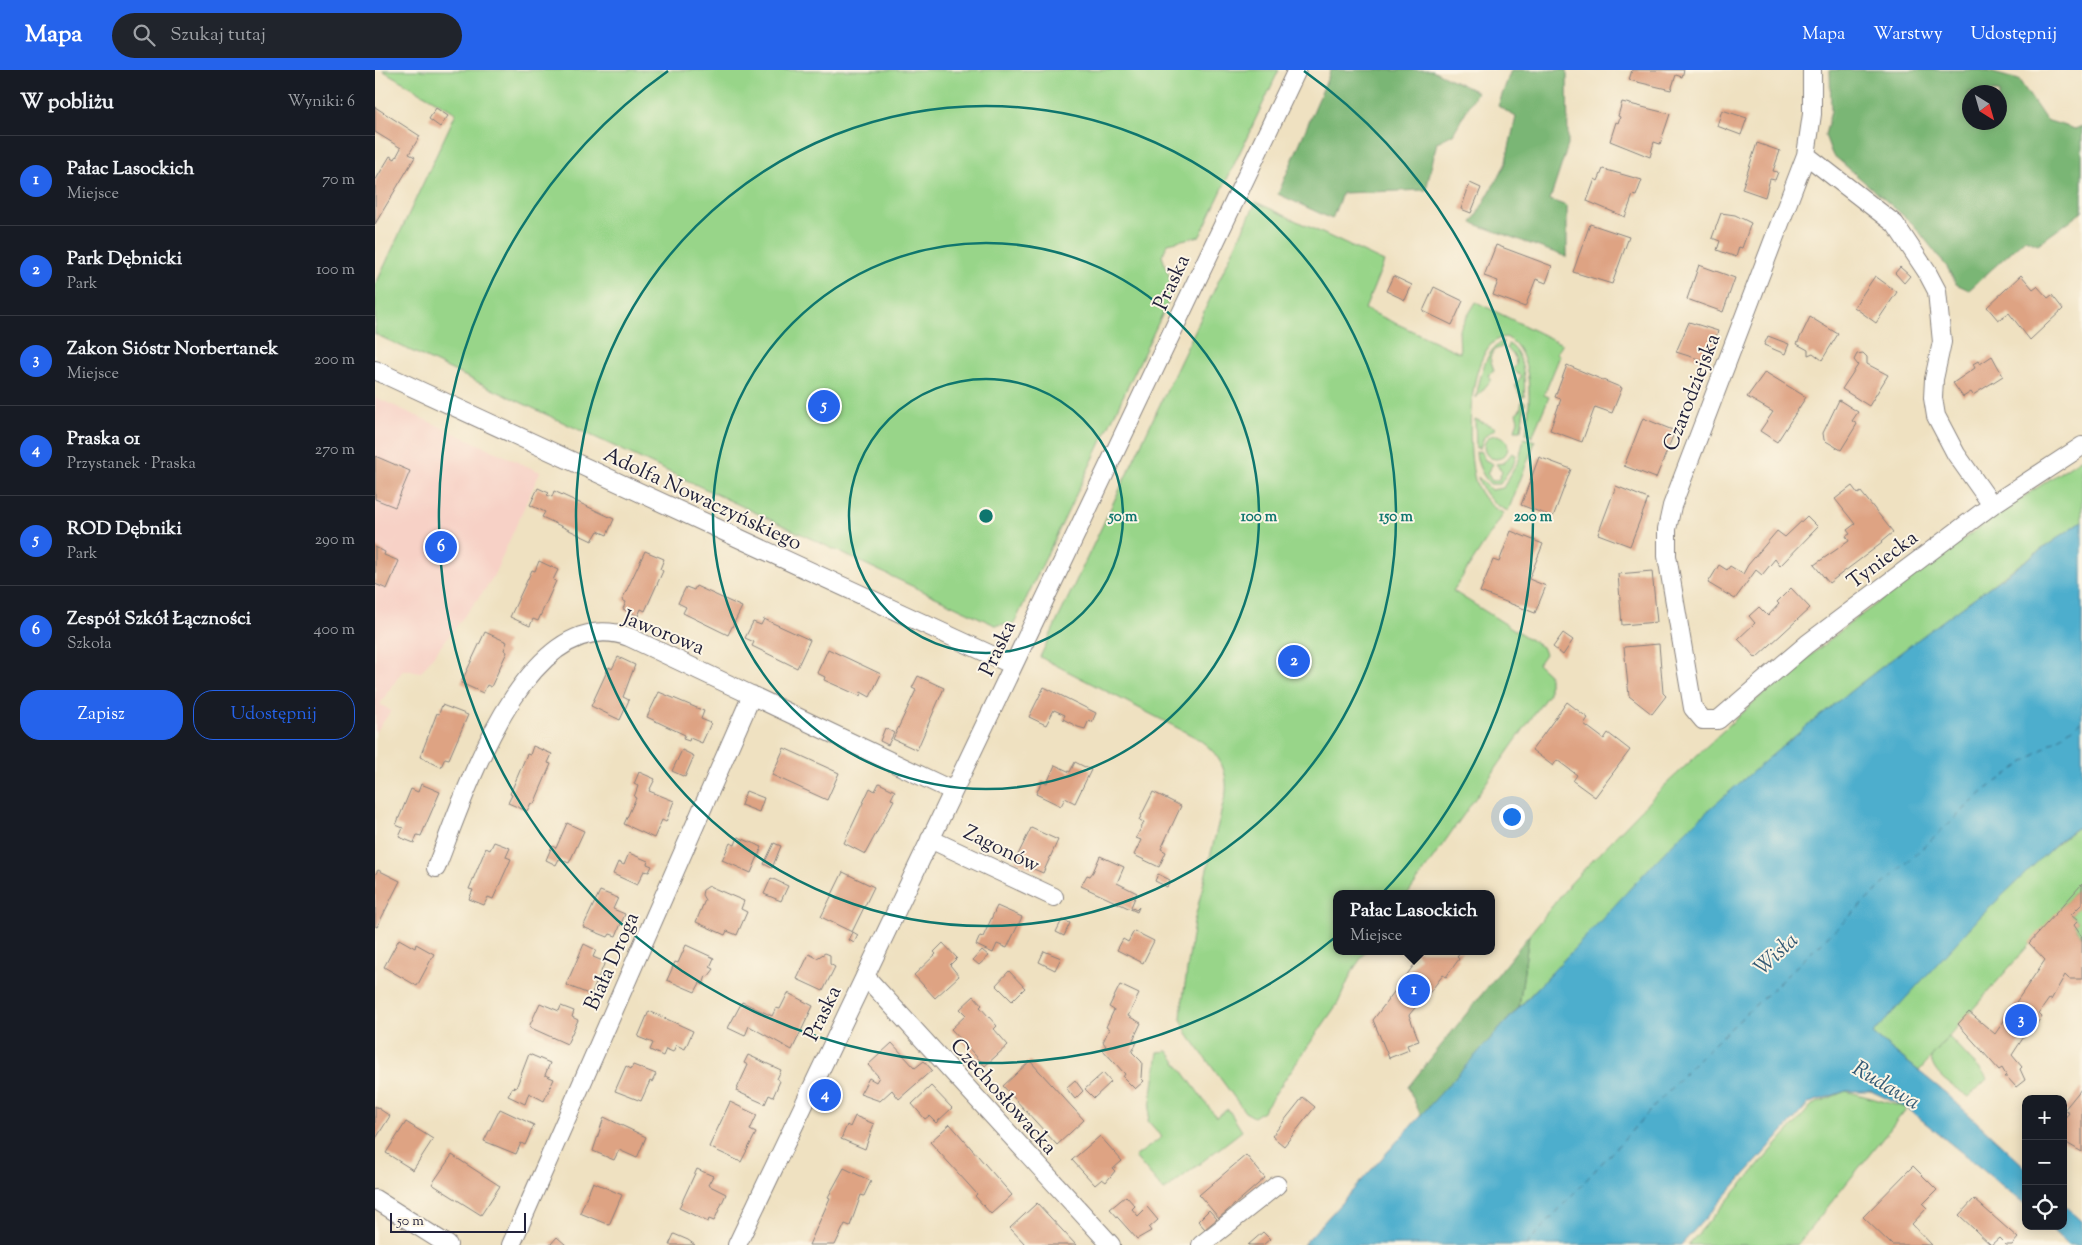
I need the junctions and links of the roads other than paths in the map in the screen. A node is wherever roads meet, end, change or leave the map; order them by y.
1 (1297, 70) edge
2 (1812, 70) edge
3 (1806, 155) junction
4 (375, 370) edge
5 (2082, 446) edge
6 (1992, 505) junction
7 (1013, 665) junction
8 (752, 696) junction
9 (1718, 720) joint
10 (953, 791) junction
11 (930, 838) junction
12 (436, 868) dead end
13 (1053, 898) dead end
14 (865, 976) junction
15 (1277, 1185) dead end
16 (375, 1199) edge
17 (448, 1245) edge
18 (511, 1245) edge
19 (737, 1245) edge
20 (1111, 1245) edge
21 (1201, 1245) edge

1 - 7 street, Praska
2 - 3 street, Czarodziejska
3 - 6 street
3 - 9 street, Czarodziejska
4 - 7 street, Adolfa Nowaczyńskiego
5 - 6 street, Tyniecka
6 - 9 street, Tyniecka
7 - 10 street, Praska
8 - 10 street, Jaworowa
8 - 12 street, Jaworowa
8 - 18 street, Biała Droga
10 - 11 street, Praska
11 - 13 street, Zagonów
11 - 14 street, Praska
14 - 19 street, Praska
14 - 20 street, Czechosłowacka
15 - 21 street
16 - 17 street

